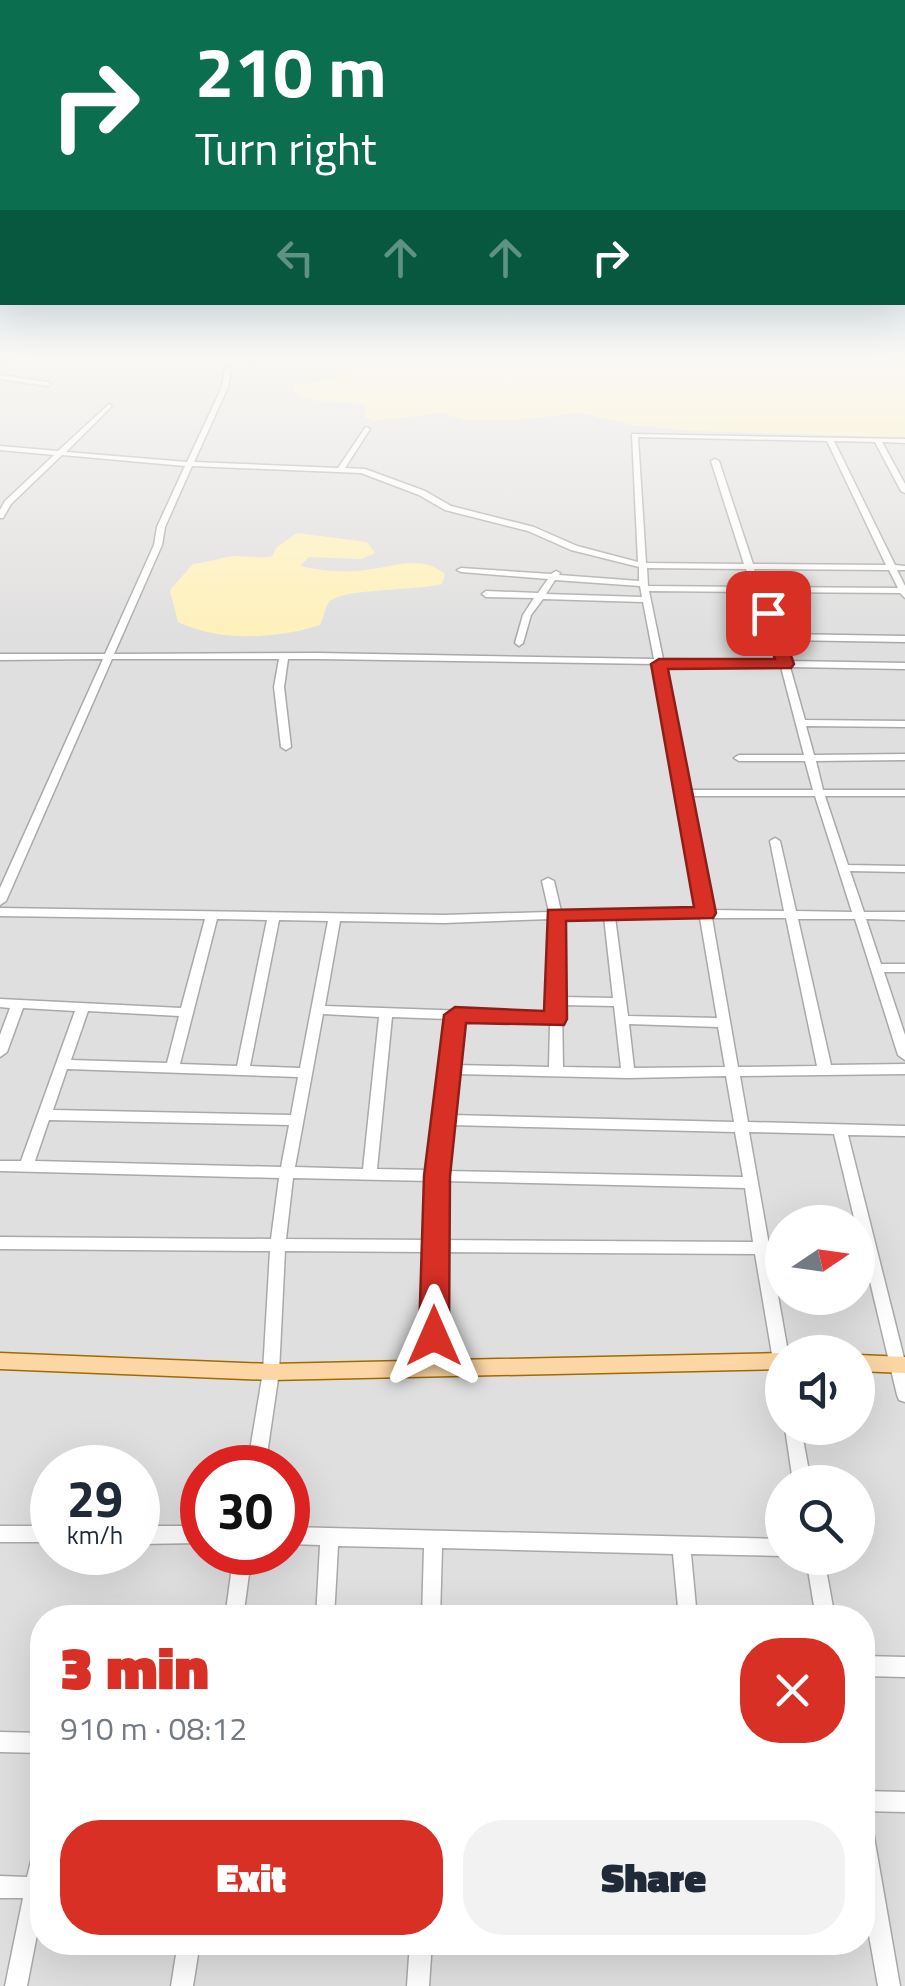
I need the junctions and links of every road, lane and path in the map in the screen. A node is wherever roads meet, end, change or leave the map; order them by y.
1 (57, 454) edge
2 (60, 454) junction
3 (191, 454) edge
4 (351, 454) edge
5 (635, 454) edge
6 (836, 454) edge
7 (885, 454) edge
8 (715, 461) dead end
9 (186, 464) junction
10 (342, 468) junction
11 (905, 491) edge
12 (0, 516) edge
13 (641, 564) junction
14 (749, 566) junction
15 (892, 568) junction
16 (905, 568) edge
17 (461, 570) dead end
18 (512, 572) junction
19 (556, 574) junction
20 (757, 590) junction
21 (644, 591) junction
22 (904, 593) edge
23 (486, 594) dead end
24 (502, 594) junction
25 (538, 597) junction
26 (778, 636) junction
27 (905, 640) edge
28 (519, 642) dead end
29 (284, 656) junction
30 (0, 657) edge
31 (107, 657) junction
32 (659, 664) junction
33 (785, 664) junction
34 (905, 666) edge
35 (801, 723) junction
36 (905, 724) edge
37 (286, 747) dead end
38 (811, 757) junction
39 (905, 757) edge
40 (739, 758) dead end
41 (686, 793) junction
42 (819, 793) junction
43 (905, 794) edge
44 (775, 841) dead end
45 (844, 868) junction
46 (905, 869) edge
47 (548, 881) dead end
48 (0, 900) edge
49 (0, 912) edge
50 (609, 913) junction
51 (706, 913) junction
52 (212, 914) junction
53 (274, 915) junction
54 (556, 915) junction
55 (790, 915) junction
56 (861, 916) junction
57 (905, 916) edge
58 (335, 917) junction
59 (878, 968) junction
60 (905, 968) edge
61 (556, 1001) junction
62 (620, 1002) junction
63 (0, 1003) edge
64 (18, 1004) junction
65 (83, 1007) junction
66 (316, 1010) junction
67 (187, 1012) junction
68 (386, 1012) junction
69 (899, 1014) edge
70 (455, 1015) junction
71 (556, 1019) junction
72 (622, 1020) junction
73 (724, 1023) junction
74 (0, 1052) edge
75 (905, 1055) edge
76 (63, 1064) junction
77 (172, 1068) junction
78 (905, 1068) edge
79 (243, 1069) junction
80 (448, 1069) junction
81 (825, 1070) junction
82 (556, 1071) junction
83 (305, 1073) junction
84 (628, 1073) junction
85 (733, 1073) junction
86 (44, 1114) junction
87 (297, 1120) junction
88 (442, 1120) junction
89 (742, 1128) junction
90 (840, 1130) junction
91 (905, 1130) edge
92 (0, 1166) edge
93 (26, 1166) junction
94 (287, 1172) junction
95 (369, 1175) junction
96 (437, 1176) junction
97 (752, 1183) junction
98 (0, 1243) edge
99 (278, 1244) junction
100 (435, 1246) junction
101 (762, 1248) junction
102 (777, 1335) edge
103 (0, 1360) edge
104 (765, 1363) edge
105 (875, 1364) edge
106 (901, 1365) edge
107 (434, 1366) junction
108 (271, 1372) junction
109 (905, 1395) edge
110 (260, 1445) edge
111 (0, 1534) edge
112 (30, 1534) edge
113 (310, 1537) edge
114 (329, 1537) junction
115 (433, 1540) junction
116 (681, 1546) junction
117 (765, 1548) edge
118 (241, 1575) edge
119 (818, 1575) edge
120 (236, 1605) edge
121 (326, 1605) edge
122 (431, 1605) edge
123 (687, 1605) edge
124 (824, 1605) edge
125 (875, 1666) edge
126 (905, 1666) edge
127 (0, 1742) edge
128 (30, 1743) edge
129 (875, 1801) edge
130 (905, 1802) edge
131 (0, 1887) edge
132 (30, 1888) edge
133 (30, 1926) edge
134 (875, 1932) edge
135 (186, 1955) edge
136 (419, 1955) edge
137 (16, 1986) edge
138 (182, 1986) edge
139 (418, 1986) edge
140 (889, 1986) edge

1 - 2 street
2 - 9 street
2 - 12 street
3 - 9 street
4 - 10 street
5 - 13 street
6 - 15 street
7 - 11 street
8 - 14 street
9 - 10 street
9 - 31 street
10 - 13 street
13 - 14 street
13 - 21 street
14 - 15 street
14 - 20 street
15 - 16 street
15 - 22 street
17 - 18 street
18 - 19 street
18 - 24 street
19 - 21 street
19 - 25 street
20 - 21 street
20 - 22 street
20 - 26 street
21 - 25 street
21 - 32 street
23 - 24 street
24 - 25 street
25 - 28 street
26 - 27 street
26 - 33 street
29 - 31 street
29 - 32 street
29 - 37 street
30 - 31 street
31 - 48 street
32 - 33 street
32 - 41 street
33 - 34 street
33 - 35 street
35 - 36 street
35 - 38 street
38 - 39 street
38 - 40 street
38 - 42 street
41 - 42 street
41 - 51 street
42 - 43 street
42 - 45 street
44 - 55 street
45 - 46 street
45 - 56 street
47 - 54 street
49 - 52 street
50 - 51 street
50 - 54 street
50 - 62 street
51 - 55 street
51 - 73 street
52 - 53 street
52 - 67 street
53 - 58 street
53 - 79 street
54 - 58 street
54 - 61 street
55 - 56 street
55 - 81 street
56 - 57 street
56 - 59 street
58 - 66 street
59 - 60 street
59 - 69 street
61 - 62 street
61 - 71 street
62 - 72 street
63 - 64 street
64 - 65 street
64 - 74 street
65 - 67 street
65 - 76 street
66 - 68 street
66 - 83 street
67 - 77 street
68 - 70 street
68 - 95 street
69 - 75 street
70 - 71 street
70 - 80 street
71 - 82 street
72 - 73 street
72 - 84 street
73 - 85 street
76 - 77 street
76 - 86 street
77 - 79 street
78 - 81 street
79 - 83 street
80 - 82 street
80 - 88 street
81 - 85 street
82 - 84 street
83 - 87 street
84 - 85 street
85 - 89 street
86 - 87 street
86 - 93 street
87 - 94 street
88 - 89 street
88 - 96 street
89 - 90 street
89 - 97 street
90 - 91 street
90 - 106 street
92 - 93 street
93 - 94 street
94 - 95 street
94 - 99 street
95 - 96 street
96 - 97 street
96 - 100 street
97 - 101 street
98 - 99 street
99 - 100 street
99 - 108 street
100 - 101 street
100 - 107 street
101 - 102 street
103 - 108 main road
104 - 107 main road
105 - 106 main road
106 - 109 street
107 - 108 main road
108 - 110 street
111 - 112 street
113 - 114 street
114 - 115 street
114 - 121 street
115 - 116 street
115 - 122 street
116 - 117 street
116 - 123 street
118 - 120 street
119 - 124 street
125 - 126 street
127 - 128 street
129 - 130 street
131 - 132 street
133 - 137 street
134 - 140 street
135 - 138 street
136 - 139 street

